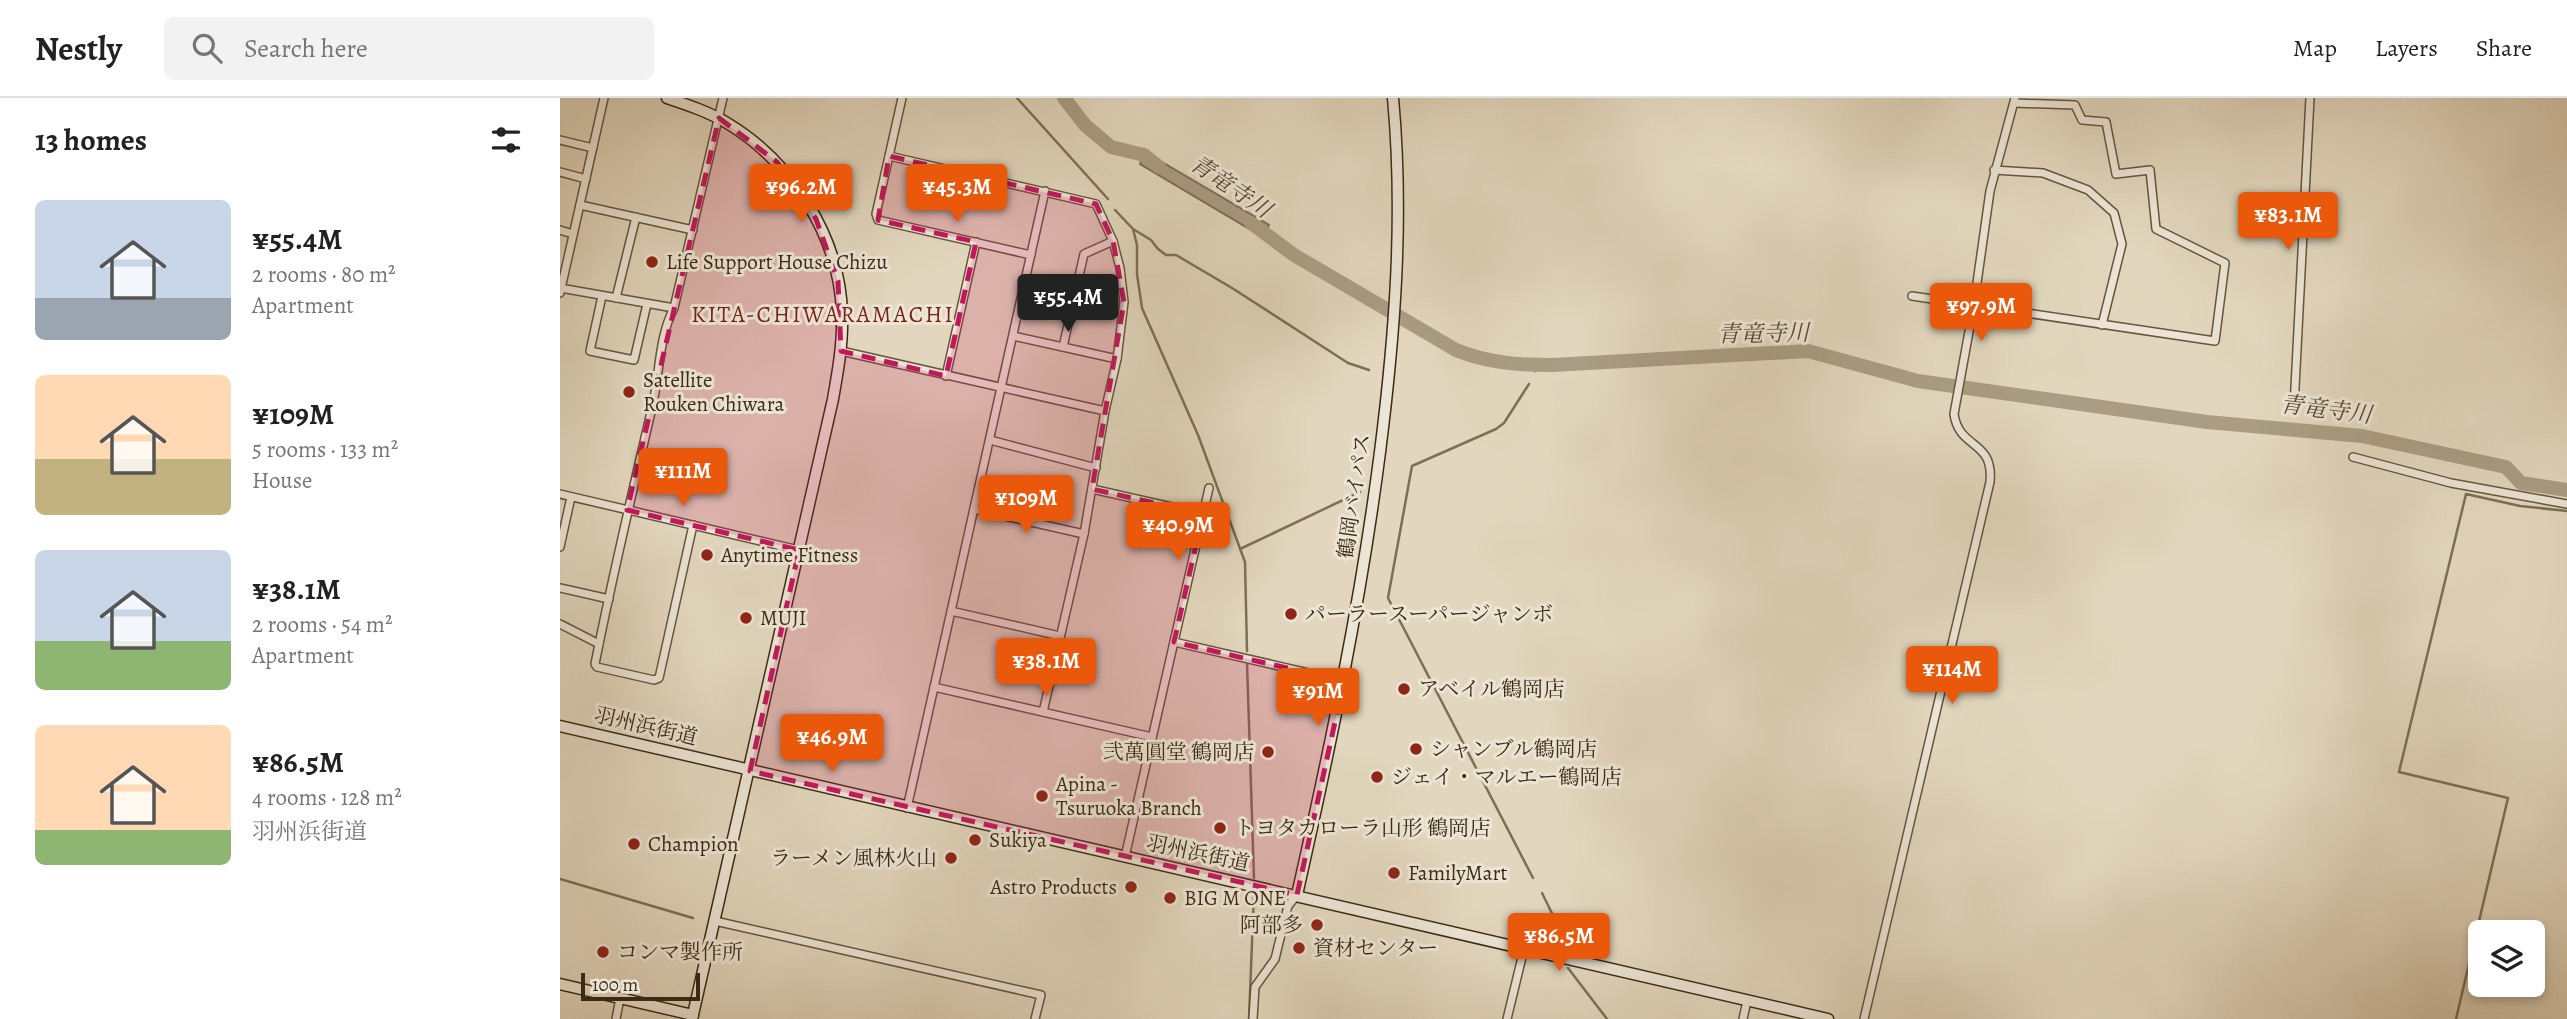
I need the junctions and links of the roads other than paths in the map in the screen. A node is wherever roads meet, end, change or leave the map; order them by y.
1 (604, 98) edge
2 (667, 98) edge
3 (723, 98) edge
4 (902, 98) edge
5 (1394, 98) edge
6 (2310, 98) edge
7 (2014, 100) edge
8 (719, 118) junction
9 (560, 140) edge
10 (593, 148) junction
11 (889, 156) junction
12 (1994, 170) junction
13 (560, 172) edge
14 (586, 179) junction
15 (1045, 191) junction
16 (580, 205) junction
17 (636, 217) junction
18 (560, 230) edge
19 (693, 230) junction
20 (573, 234) junction
21 (1113, 242) junction
22 (975, 243) junction
23 (1031, 255) junction
24 (560, 289) edge
25 (602, 296) junction
26 (1912, 296) dead end
27 (616, 298) junction
28 (647, 304) junction
29 (1974, 304) junction
30 (674, 309) junction
31 (2102, 325) junction
32 (1013, 335) junction
33 (1063, 347) junction
34 (841, 351) junction
35 (1117, 359) junction
36 (946, 376) junction
37 (1001, 388) junction
38 (2294, 407) dead end
39 (1105, 411) junction
40 (990, 440) junction
41 (2353, 457) dead end
42 (1096, 468) junction
43 (1209, 488) dead end
44 (1092, 489) junction
45 (560, 494) edge
46 (571, 497) junction
47 (2567, 503) edge
48 (974, 509) junction
49 (627, 510) junction
50 (1203, 514) junction
51 (693, 525) junction
52 (1084, 534) junction
53 (560, 547) edge
54 (799, 550) junction
55 (560, 588) edge
56 (609, 600) junction
57 (951, 611) junction
58 (560, 624) edge
59 (1060, 636) junction
60 (1174, 642) junction
61 (599, 644) junction
62 (1344, 681) junction
63 (934, 687) junction
64 (1043, 712) junction
65 (560, 726) edge
66 (1152, 737) junction
67 (750, 771) junction
68 (907, 808) junction
69 (1125, 857) junction
70 (1297, 895) junction
71 (715, 921) junction
72 (1524, 949) junction
73 (560, 984) edge
74 (620, 998) junction
75 (1747, 1000) junction
76 (693, 1017) edge
77 (615, 1019) edge
78 (1035, 1019) edge
79 (1254, 1019) edge
80 (1507, 1019) edge
81 (1743, 1019) edge
82 (1828, 1019) edge
83 (1864, 1019) edge

1 - 10 street
2 - 8 main road
3 - 8 street
4 - 11 street
5 - 62 main road, 鶴岡バイパス
6 - 38 street
7 - 12 street
7 - 31 street
8 - 19 street
8 - 34 main road
9 - 10 street
10 - 14 street
11 - 15 street
11 - 22 street
12 - 29 street
12 - 31 street
13 - 14 street
14 - 16 street
15 - 21 street
15 - 23 street
16 - 17 street
16 - 20 street
17 - 19 street
17 - 27 street
18 - 20 street
19 - 30 street
20 - 24 street
21 - 33 street
21 - 35 street
22 - 23 street
22 - 36 street
23 - 32 street
24 - 25 street
25 - 27 street
25 - 28 street
26 - 29 street
27 - 28 street
28 - 30 street
29 - 31 street
29 - 83 street
30 - 49 street
32 - 33 street
32 - 37 street
33 - 35 street
34 - 36 street
34 - 54 main road
35 - 39 street
36 - 37 street
37 - 39 street
37 - 40 street
39 - 42 street
40 - 42 street
40 - 48 street
41 - 47 street
42 - 44 street
43 - 50 street
44 - 50 street
44 - 52 street
45 - 46 street
46 - 49 street
46 - 53 street
48 - 52 street
48 - 57 street
49 - 51 street
49 - 56 street
50 - 60 street
51 - 54 street
51 - 61 street
52 - 59 street
54 - 67 main road
55 - 56 street
56 - 61 street
57 - 59 street
57 - 63 street
58 - 61 street
59 - 64 street
60 - 62 street
60 - 66 street
62 - 70 main road, 鶴岡バイパス
63 - 64 street
63 - 68 street
64 - 66 street
65 - 67 main road, 羽州浜街道
66 - 69 street
67 - 68 main road, 羽州浜街道
67 - 71 main road
68 - 69 main road, 羽州浜街道
69 - 70 main road, 羽州浜街道
70 - 72 main road, 羽州浜街道
70 - 79 street
71 - 76 main road
71 - 78 street
72 - 75 main road, 羽州浜街道
72 - 80 street
73 - 74 main road
74 - 76 main road
74 - 77 street
75 - 81 street
75 - 82 main road, 羽州浜街道

